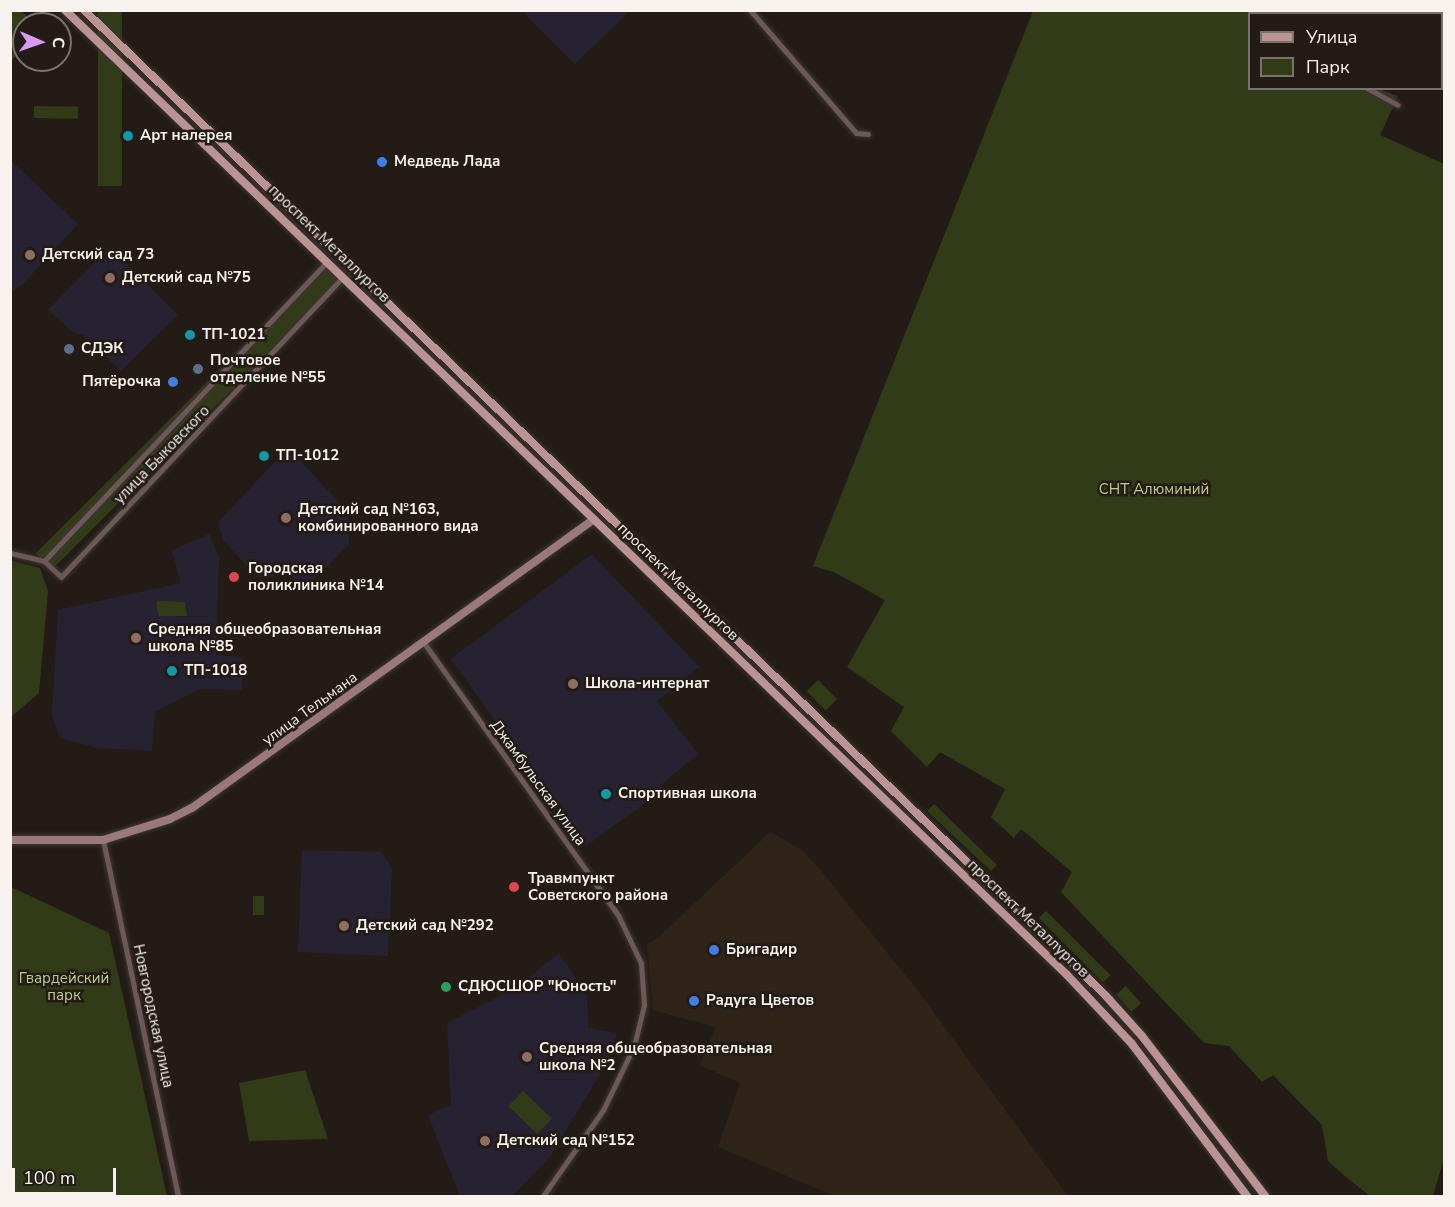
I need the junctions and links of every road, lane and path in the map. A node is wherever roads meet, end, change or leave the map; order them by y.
1 (64, 10) edge
2 (84, 10) edge
3 (750, 10) edge
4 (1371, 90) edge
5 (1398, 105) dead end
6 (868, 134) dead end
7 (337, 253) junction
8 (328, 261) junction
9 (352, 268) junction
10 (344, 277) junction
11 (602, 510) junction
12 (594, 519) junction
13 (10, 553) edge
14 (44, 561) junction
15 (424, 643) junction
16 (10, 840) edge
17 (104, 840) junction
18 (178, 1197) edge
19 (543, 1197) edge
20 (1247, 1197) edge
21 (1265, 1197) edge

1 - 8 main road, проспект Металлургов
2 - 7 main road, проспект Металлургов
3 - 6 street
4 - 5 street
7 - 8 main road
7 - 9 main road, проспект Металлургов
8 - 10 main road, проспект Металлургов
8 - 14 street, улица Быковского
9 - 10 main road
9 - 11 main road, проспект Металлургов
10 - 12 main road, проспект Металлургов
10 - 14 street, улица Быковского
11 - 12 main road
11 - 21 main road, проспект Металлургов
12 - 15 main road, улица Тельмана
12 - 20 main road, проспект Металлургов
13 - 14 street, улица Быковского
15 - 17 main road, улица Тельмана
15 - 19 street, Джамбульская улица
16 - 17 main road, улица Тельмана
17 - 18 street, Новгородская улица

